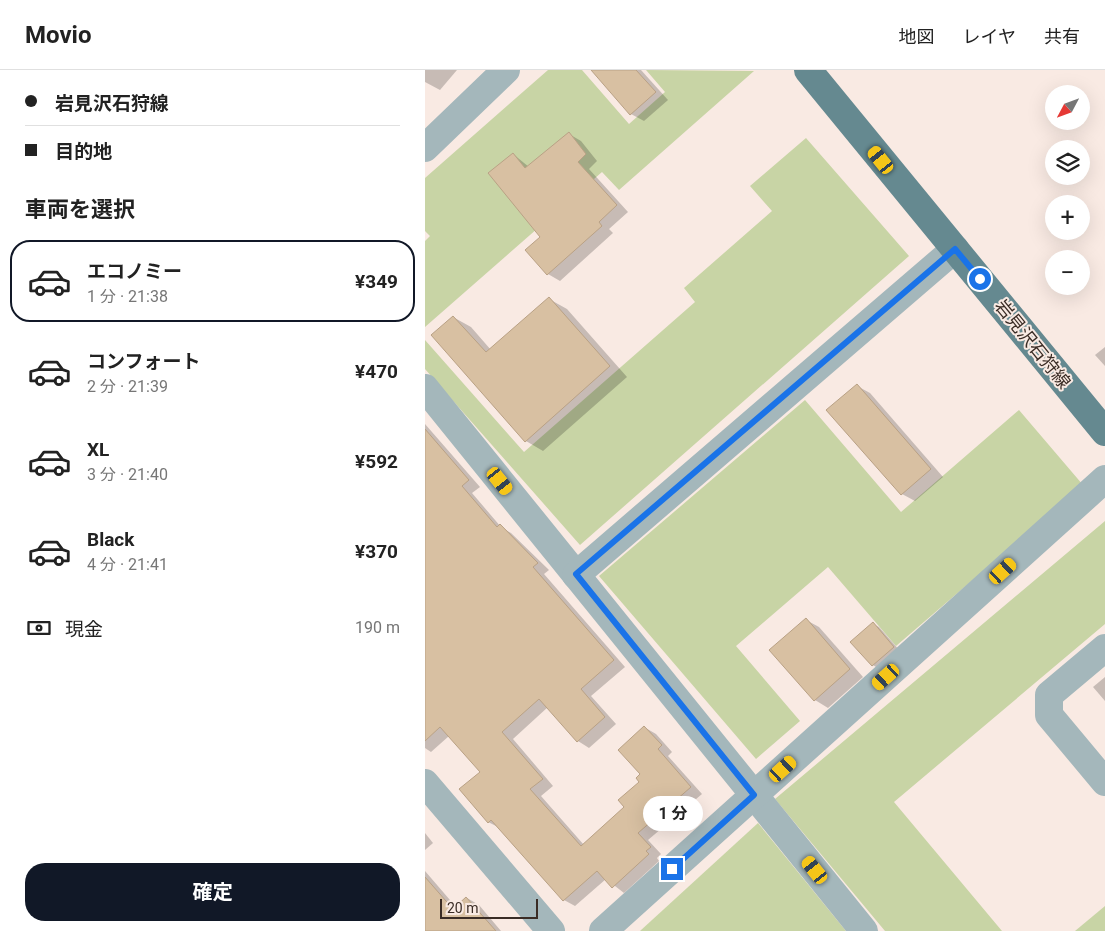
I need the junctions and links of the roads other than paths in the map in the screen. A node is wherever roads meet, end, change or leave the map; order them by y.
1 (506, 70) edge
2 (808, 70) edge
3 (425, 148) edge
4 (955, 249) junction
5 (425, 388) edge
6 (1105, 432) edge
7 (1105, 479) edge
8 (576, 574) junction
9 (1105, 648) edge
10 (1105, 782) edge
11 (425, 783) edge
12 (754, 795) junction
13 (551, 931) edge
14 (603, 931) edge
15 (864, 931) edge

1 - 3 street
2 - 4 main road, 岩見沢石狩線
4 - 6 main road, 岩見沢石狩線
4 - 8 street
5 - 8 street
7 - 12 street
8 - 12 street
9 - 10 street
11 - 13 street
12 - 14 street
12 - 15 street

